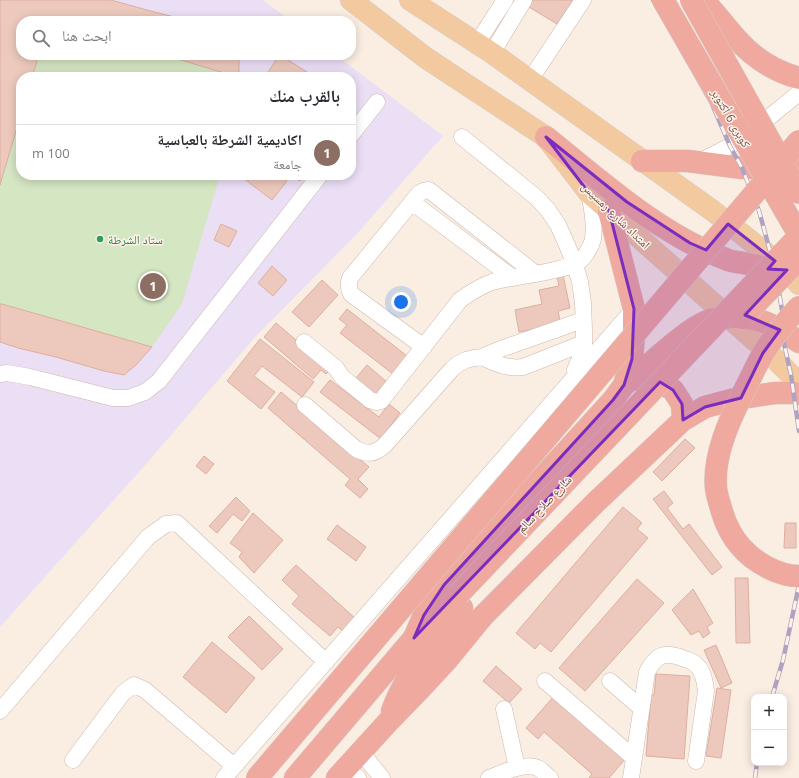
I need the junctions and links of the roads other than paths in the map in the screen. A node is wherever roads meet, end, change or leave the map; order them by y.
1 (350, 0) edge
2 (410, 0) edge
3 (524, 0) edge
4 (583, 0) edge
5 (663, 0) edge
6 (691, 0) edge
7 (703, 0) edge
8 (499, 3) edge
9 (485, 48) junction
10 (799, 78) edge
11 (530, 80) junction
12 (799, 93) edge
13 (377, 102) dead end
14 (356, 129) edge
15 (462, 137) dead end
16 (546, 137) junction
17 (799, 141) edge
18 (642, 161) junction
19 (699, 162) junction
20 (799, 162) edge
21 (316, 180) edge
22 (589, 193) junction
23 (799, 193) edge
24 (412, 202) junction
25 (609, 212) junction
26 (462, 216) junction
27 (451, 232) junction
28 (799, 236) edge
29 (574, 265) junction
30 (796, 271) edge
31 (536, 274) junction
32 (513, 278) junction
33 (799, 306) edge
34 (634, 309) junction
35 (727, 317) junction
36 (584, 320) junction
37 (304, 342) dead end
38 (799, 342) edge
39 (584, 343) junction
40 (424, 347) junction
41 (482, 357) junction
42 (0, 374) edge
43 (571, 380) junction
44 (799, 383) edge
45 (624, 385) junction
46 (799, 394) edge
47 (305, 405) dead end
48 (684, 420) junction
49 (799, 576) edge
50 (462, 599) junction
51 (414, 638) junction
52 (326, 662) junction
53 (545, 681) dead end
54 (610, 681) dead end
55 (641, 708) junction
56 (504, 709) dead end
57 (0, 711) edge
58 (388, 722) junction
59 (360, 752) junction
60 (634, 758) junction
61 (73, 760) dead end
62 (696, 761) dead end
63 (517, 768) junction
64 (229, 772) edge
65 (347, 775) edge
66 (492, 777) edge
67 (257, 778) edge
68 (295, 778) edge
69 (382, 778) edge
70 (550, 778) edge
71 (631, 778) edge

1 - 16 main road, امتداد شارع رمسيس
2 - 9 main road
3 - 9 street
4 - 11 street
5 - 28 highway, كوبرى 6 أكتوبر, bridge
6 - 23 highway, كوبرى 6 أكتوبر, bridge
7 - 10 highway
8 - 9 street
9 - 11 main road
11 - 18 main road
12 - 19 street
13 - 14 street
15 - 29 street
16 - 22 main road, امتداد شارع رمسيس
16 - 30 highway
17 - 67 highway, bridge
18 - 19 highway
18 - 30 main road
19 - 20 highway
21 - 42 street
22 - 25 main road, امتداد شارع رمسيس
22 - 29 street
24 - 26 street
24 - 27 street
24 - 40 street
25 - 34 highway
25 - 35 main road, امتداد شارع رمسيس
26 - 27 street
26 - 31 street
27 - 32 street
28 - 50 highway, شارع صلاح سالم, bridge
29 - 31 street
29 - 36 street
30 - 50 highway, شارع صلاح سالم, bridge
31 - 32 street
32 - 40 street
33 - 49 highway, bridge
34 - 43 street
34 - 45 highway
35 - 38 highway
35 - 44 main road, امتداد شارع رمسيس
35 - 45 highway
36 - 39 street
36 - 41 street
37 - 40 street
39 - 41 street
39 - 43 street
41 - 47 street
43 - 52 street
45 - 48 highway
45 - 51 highway
46 - 48 highway
48 - 58 highway
50 - 51 highway, شارع صلاح سالم
50 - 58 highway, شارع صلاح سالم
51 - 68 highway, شارع صلاح سالم
52 - 57 street
52 - 64 street
53 - 60 street
54 - 55 street
55 - 60 street
55 - 62 street
56 - 63 street
58 - 59 highway, شارع صلاح سالم
59 - 65 highway, شارع صلاح سالم
59 - 69 street
60 - 71 street
61 - 64 street
63 - 66 street
63 - 70 street

